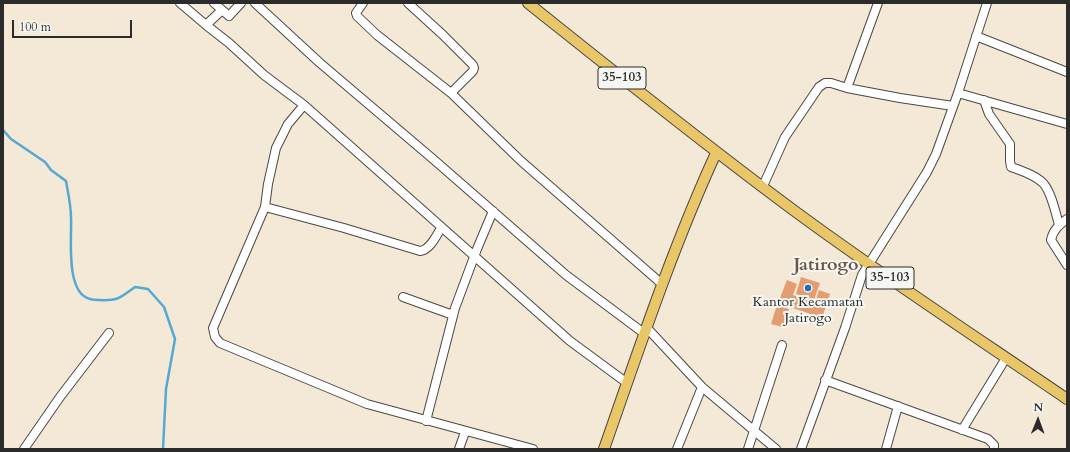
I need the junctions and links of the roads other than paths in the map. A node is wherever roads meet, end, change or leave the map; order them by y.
1 (180, 3) edge
2 (214, 3) edge
3 (241, 3) edge
4 (255, 3) edge
5 (362, 3) edge
6 (408, 3) edge
7 (528, 3) edge
8 (878, 3) edge
9 (987, 3) edge
10 (222, 10) junction
11 (206, 25) junction
12 (976, 36) junction
13 (1067, 71) edge
14 (847, 88) junction
15 (451, 93) junction
16 (958, 93) junction
17 (984, 100) junction
18 (304, 105) junction
19 (953, 106) junction
20 (1067, 124) edge
21 (716, 153) junction
22 (763, 186) junction
23 (265, 207) junction
24 (493, 211) junction
25 (1067, 219) edge
26 (1059, 225) junction
27 (441, 228) junction
28 (474, 257) junction
29 (869, 265) junction
30 (1067, 265) edge
31 (662, 284) junction
32 (403, 296) dead end
33 (453, 315) junction
34 (646, 331) junction
35 (109, 333) dead end
36 (782, 344) dead end
37 (1006, 358) junction
38 (825, 380) junction
39 (627, 384) junction
40 (702, 387) junction
41 (1067, 399) edge
42 (898, 406) junction
43 (426, 421) junction
44 (962, 430) junction
45 (754, 431) junction
46 (465, 432) junction
47 (510, 446) edge
48 (24, 449) edge
49 (459, 449) edge
50 (533, 449) edge
51 (604, 449) edge
52 (677, 449) edge
53 (748, 449) edge
54 (776, 449) edge
55 (801, 449) edge
56 (886, 449) edge
57 (994, 449) edge

1 - 11 street
2 - 10 street
3 - 10 street
4 - 24 street
5 - 15 street
6 - 15 street
7 - 21 main road, 35-103
8 - 14 street
9 - 12 street
10 - 11 street
11 - 18 street
12 - 13 street
12 - 16 street
14 - 19 street
14 - 22 street
15 - 31 street
16 - 17 street
16 - 19 street
17 - 20 street
17 - 26 street
18 - 23 street
18 - 27 street
19 - 29 street
21 - 22 main road, 35-103
21 - 31 main road
22 - 29 main road, 35-103
23 - 27 street
23 - 43 street
24 - 28 street
24 - 34 street
25 - 26 street
26 - 30 street
27 - 28 street
28 - 33 street
28 - 39 street
29 - 37 main road, 35-103
29 - 38 street
31 - 34 main road
32 - 33 street
33 - 43 street
34 - 39 main road
34 - 40 street
35 - 48 street
36 - 45 street
37 - 41 main road, 35-103
37 - 44 street
38 - 42 street
38 - 55 street
39 - 51 main road
40 - 45 street
40 - 52 street
42 - 44 street
42 - 56 street
43 - 46 street
44 - 57 street
45 - 53 street
45 - 54 street
46 - 47 street
46 - 49 street
47 - 50 street

